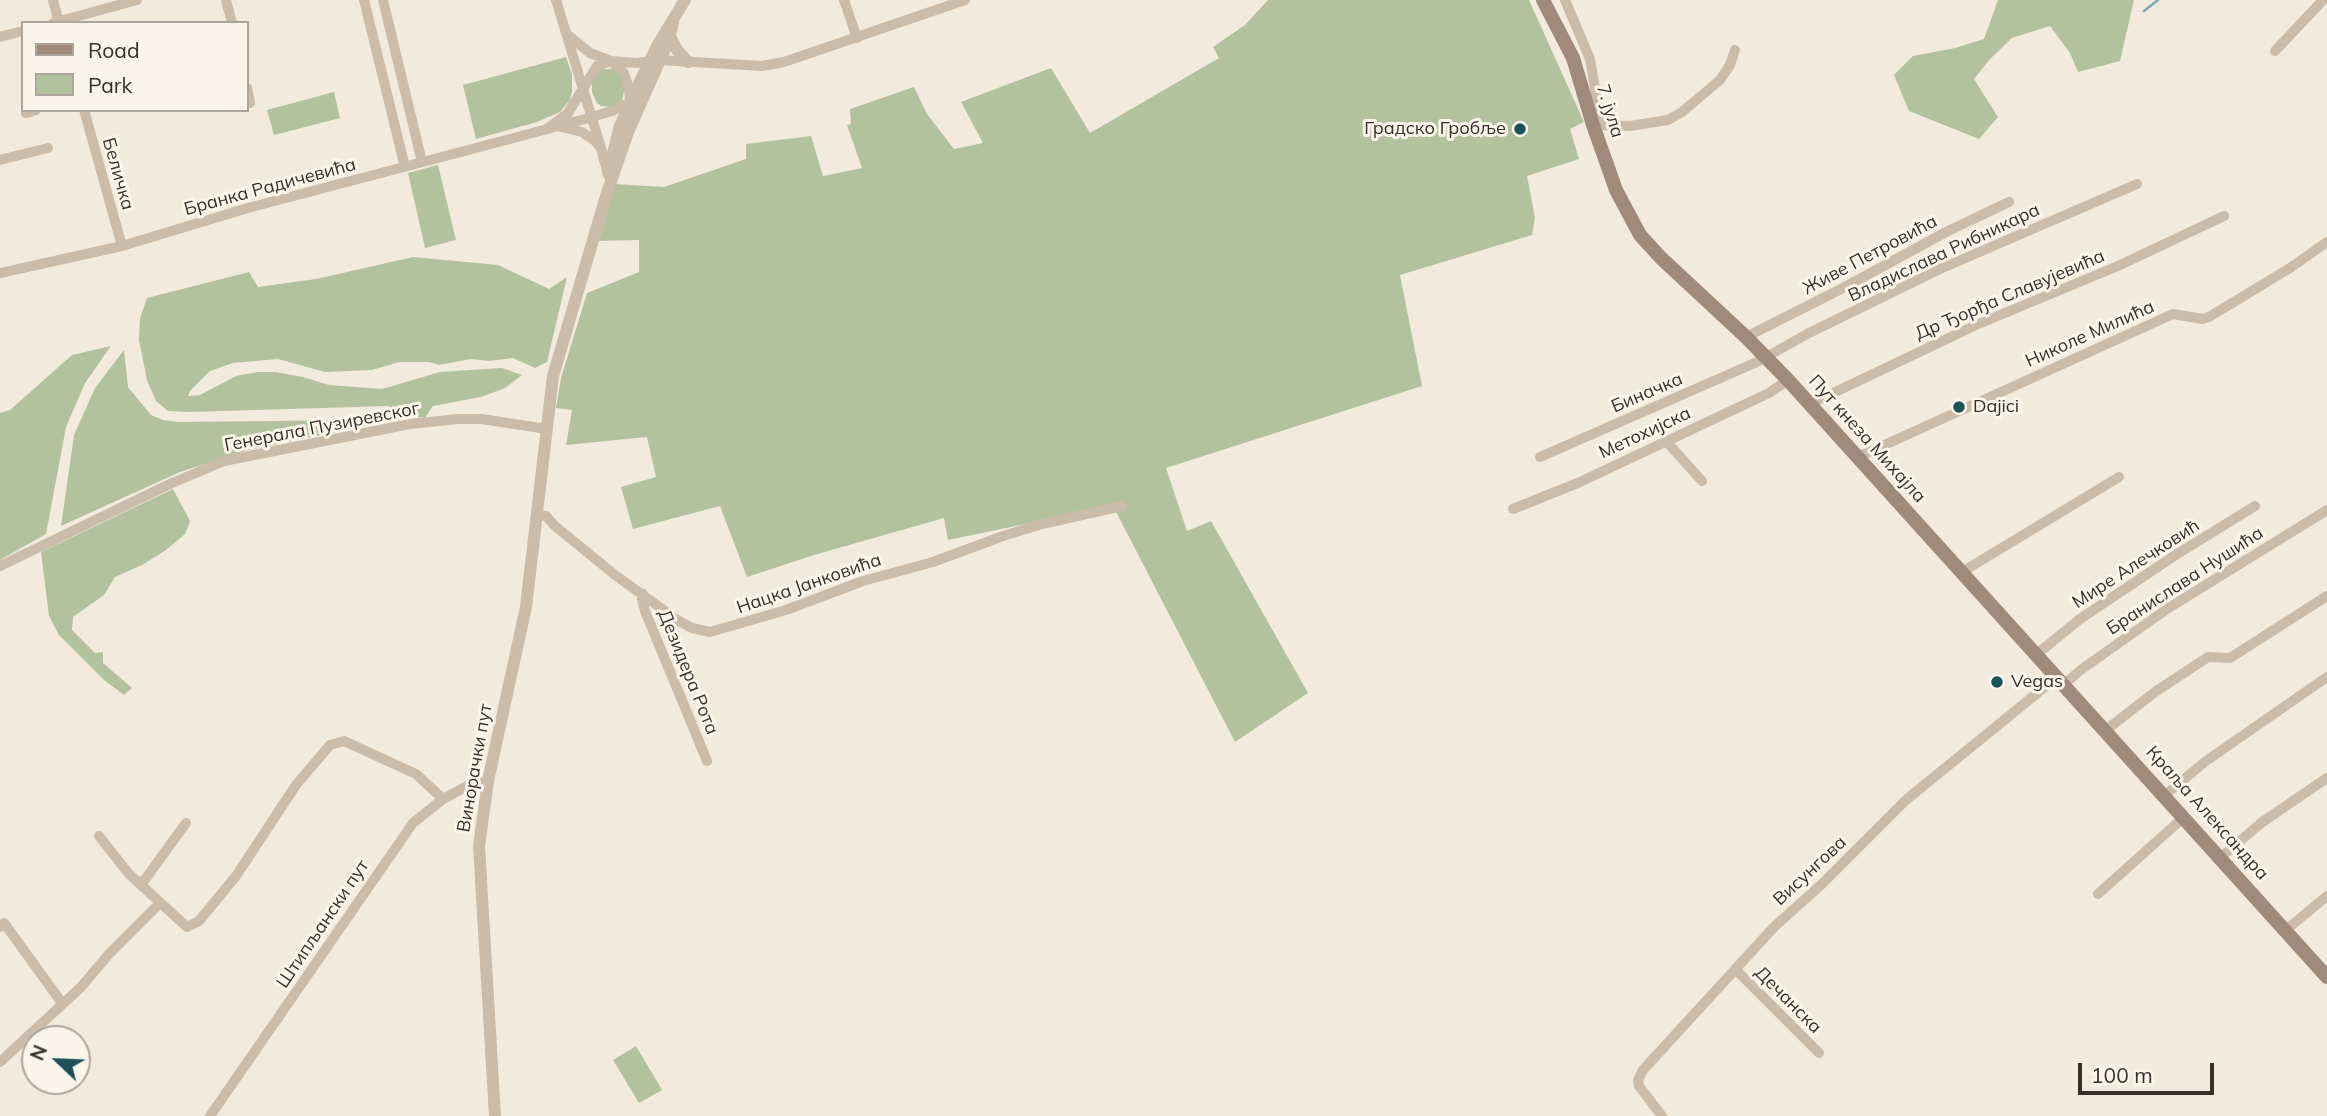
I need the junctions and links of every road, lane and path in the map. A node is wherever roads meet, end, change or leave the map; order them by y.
1 (53, 0) edge
2 (137, 0) edge
3 (226, 0) edge
4 (364, 0) edge
5 (383, 0) edge
6 (556, 0) edge
7 (685, 0) edge
8 (844, 0) edge
9 (965, 0) edge
10 (1544, 0) edge
11 (1565, 0) edge
12 (2323, 0) edge
13 (57, 21) edge
14 (61, 21) edge
15 (231, 21) edge
16 (21, 32) edge
17 (669, 32) junction
18 (569, 36) junction
19 (0, 37) edge
20 (857, 38) junction
21 (1735, 50) dead end
22 (2274, 51) dead end
23 (661, 59) junction
24 (611, 61) junction
25 (688, 62) junction
26 (649, 85) junction
27 (584, 92) junction
28 (248, 93) edge
29 (630, 102) junction
30 (250, 103) dead end
31 (612, 111) junction
32 (84, 112) edge
33 (592, 117) junction
34 (1597, 124) junction
35 (552, 128) junction
36 (628, 132) junction
37 (48, 148) dead end
38 (600, 148) junction
39 (0, 160) edge
40 (422, 162) junction
41 (405, 167) junction
42 (608, 175) junction
43 (2137, 184) dead end
44 (606, 197) junction
45 (2009, 202) dead end
46 (2224, 216) dead end
47 (1640, 234) joint
48 (2327, 242) edge
49 (122, 246) junction
50 (0, 274) edge
51 (1745, 337) junction
52 (1766, 357) junction
53 (1788, 380) junction
54 (1810, 404) junction
55 (547, 429) junction
56 (1666, 440) junction
57 (1540, 457) dead end
58 (1858, 457) junction
59 (2119, 477) dead end
60 (1702, 481) dead end
61 (1122, 506) dead end
62 (2255, 506) dead end
63 (1513, 509) dead end
64 (2327, 510) edge
65 (536, 515) junction
66 (0, 566) edge
67 (1962, 572) junction
68 (643, 594) junction
69 (2327, 596) edge
70 (2036, 654) junction
71 (2327, 677) edge
72 (2061, 680) junction
73 (2106, 730) junction
74 (707, 761) dead end
75 (2327, 778) edge
76 (488, 781) junction
77 (2165, 795) junction
78 (443, 799) junction
79 (2184, 817) junction
80 (186, 822) dead end
81 (99, 836) dead end
82 (2221, 857) junction
83 (141, 885) junction
84 (2098, 894) dead end
85 (2327, 896) edge
86 (159, 904) junction
87 (0, 927) edge
88 (2286, 930) junction
89 (1735, 969) junction
90 (2327, 976) edge
91 (62, 1003) junction
92 (1819, 1054) dead end
93 (0, 1062) edge
94 (210, 1116) edge
95 (495, 1116) edge
96 (1662, 1116) edge

1 - 13 street
2 - 14 street
3 - 15 street
4 - 41 street
5 - 40 street
6 - 18 street
7 - 17 street
8 - 20 street
9 - 20 street
10 - 34 main road, 7. јула
11 - 34 street
12 - 22 street
16 - 19 street
17 - 23 street
17 - 23 street
17 - 25 street
18 - 24 street
18 - 27 street
20 - 25 street
21 - 34 street
23 - 24 street
23 - 25 street
23 - 26 street
23 - 29 street
24 - 27 street
24 - 29 street
26 - 29 street
26 - 36 street
27 - 31 street
27 - 33 street
27 - 35 street
28 - 30 street
29 - 31 street
29 - 36 street
29 - 42 street
31 - 33 street, Бранка Радичевића
32 - 49 street, Беличка
33 - 35 street, Бранка Радичевића
33 - 38 street
34 - 47 main road, 7. јула
35 - 38 street
35 - 40 street, Бранка Радичевића
36 - 44 street
37 - 39 street
38 - 42 street
40 - 41 street, Бранка Радичевића
41 - 49 street, Бранка Радичевића
42 - 44 street
43 - 52 street, Владислава Рибникара
44 - 55 street, Винорачки пут
45 - 51 street, Живе Петровића
46 - 54 street, Др Ђорђа Славујевића
47 - 51 main road, Пут кнеза Михајла
48 - 58 street, Николе Милића
49 - 50 street, Бранка Радичевића
51 - 52 main road, Пут кнеза Михајла
52 - 53 main road, Пут кнеза Михајла
52 - 57 street, Биначка
53 - 54 main road, Пут кнеза Михајла
53 - 56 street, Метохијска
54 - 58 main road, Пут кнеза Михајла
55 - 65 street, Винорачки пут
55 - 66 street, Генерала Пузиревског
56 - 60 street
56 - 63 street, Метохијска
58 - 67 main road, Пут кнеза Михајла
59 - 67 street
61 - 68 street, Нацка Јанковића
62 - 70 street, Мире Алечковић
64 - 72 street, Бранислава Нушића
65 - 68 street, Нацка Јанковића
65 - 76 street, Винорачки пут
67 - 70 main road, Пут кнеза Михајла
68 - 74 street, Дезидера Рота
69 - 73 street
70 - 72 main road, Пут кнеза Михајла
71 - 77 street
72 - 73 main road, Краља Александра
72 - 89 street, Висунгова
73 - 77 main road, Краља Александра
75 - 82 street
76 - 78 street, Штипљански пут
76 - 95 street, Винорачки пут
77 - 79 main road, Краља Александра
78 - 86 street
78 - 94 street, Штипљански пут
79 - 82 main road, Краља Александра
79 - 84 street
80 - 83 street
81 - 83 street
82 - 88 main road, Краља Александра
83 - 86 street
85 - 88 street
86 - 91 street
87 - 91 street
88 - 90 main road, Краља Александра
89 - 92 street, Дечанска
89 - 96 street, Висунгова
91 - 93 street

